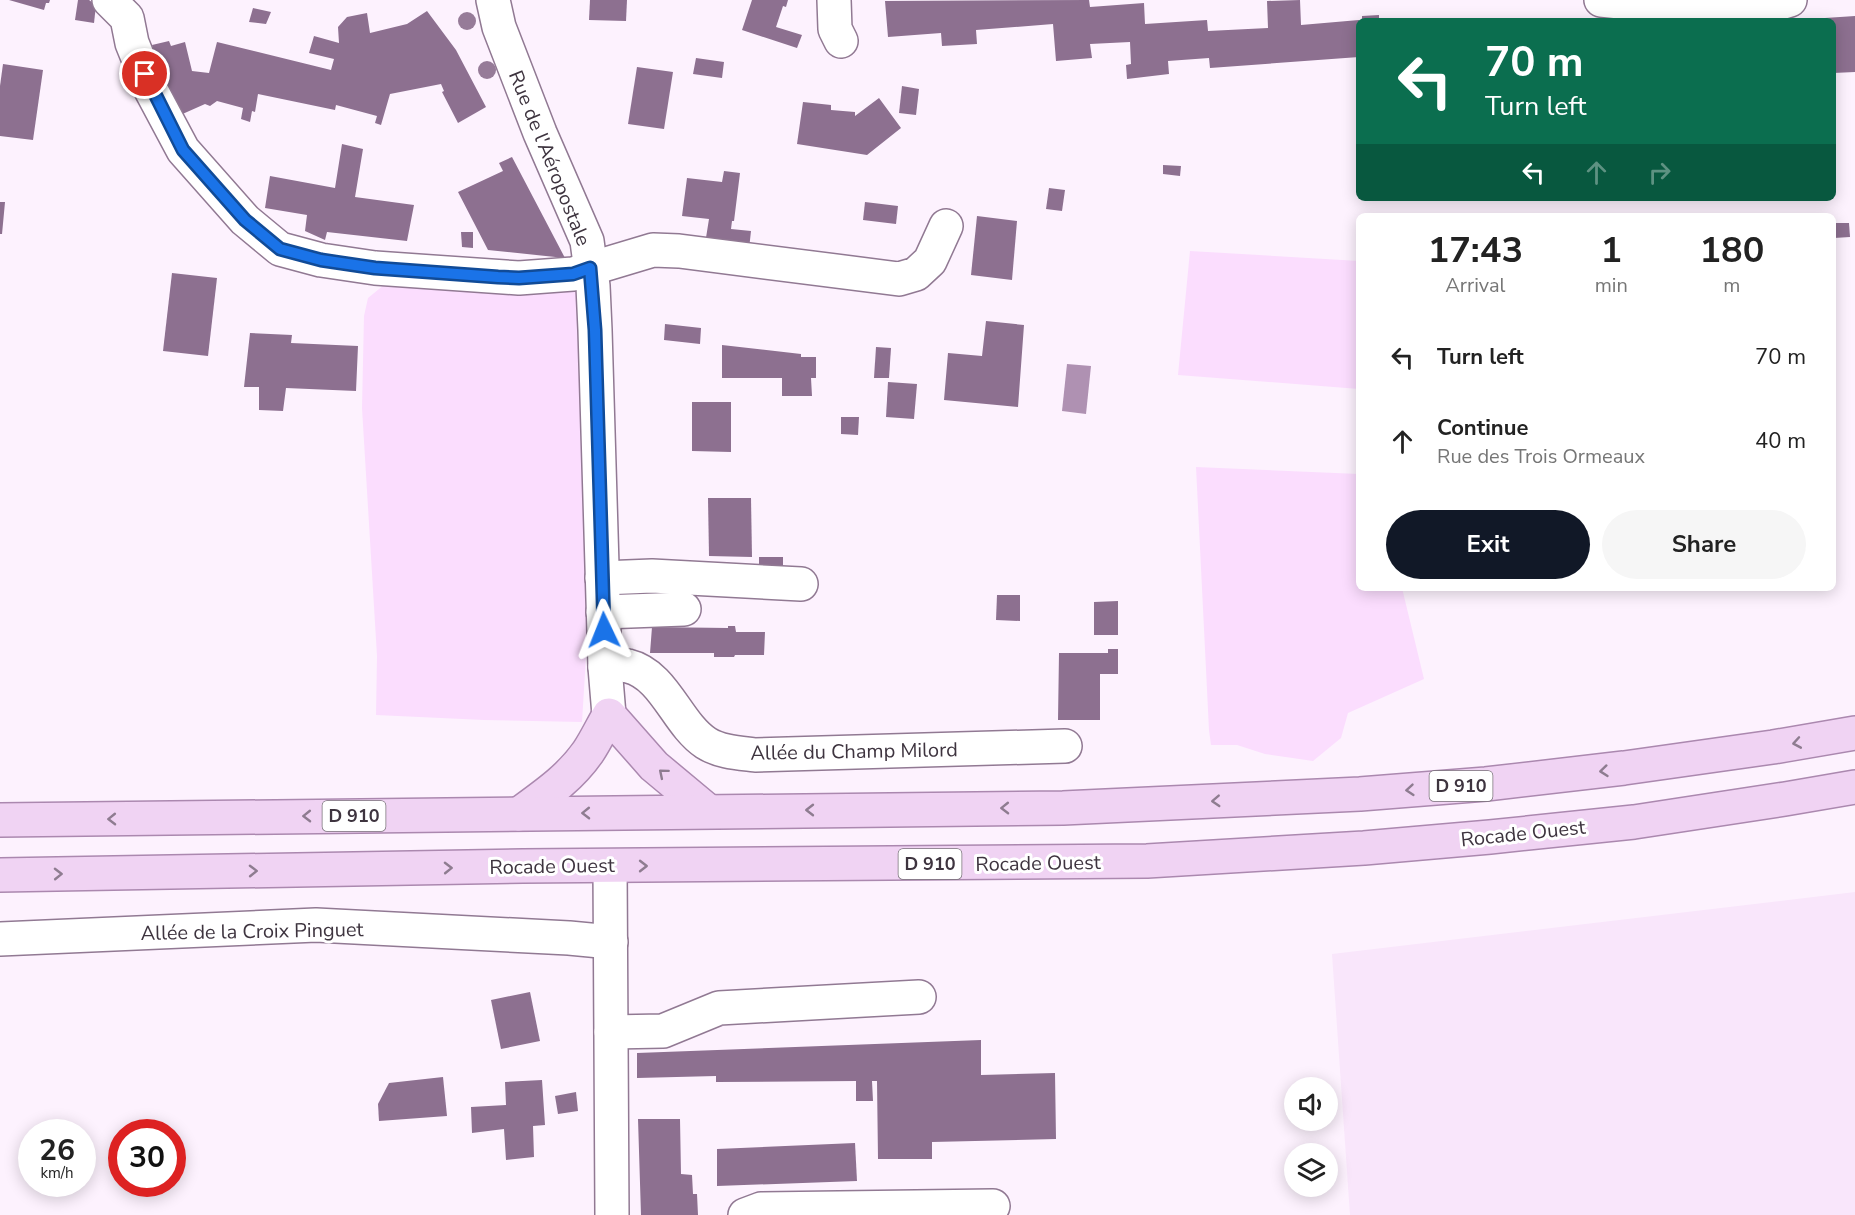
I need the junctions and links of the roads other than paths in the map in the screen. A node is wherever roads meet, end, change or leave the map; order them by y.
1 (109, 0) edge
2 (492, 0) edge
3 (834, 0) edge
4 (1601, 0) edge
5 (1790, 0) edge
6 (841, 40) dead end
7 (946, 226) dead end
8 (590, 268) junction
9 (602, 578) junction
10 (801, 584) dead end
11 (684, 609) dead end
12 (603, 612) junction
13 (605, 667) junction
14 (609, 715) junction
15 (1855, 733) edge
16 (1065, 746) dead end
17 (1855, 787) edge
18 (708, 811) junction
19 (519, 814) junction
20 (0, 820) edge
21 (610, 866) junction
22 (0, 875) edge
23 (0, 939) edge
24 (611, 942) junction
25 (919, 997) dead end
26 (611, 1032) junction
27 (993, 1206) dead end
28 (888, 1211) edge
29 (612, 1215) edge
30 (745, 1215) edge

1 - 8 street
2 - 8 street, Rue de l'Aéropostale
3 - 6 street
4 - 5 street
7 - 8 street
8 - 9 street, Rue de l'Aéropostale
9 - 10 street
9 - 12 street, Rue de l'Aéropostale
11 - 12 street
12 - 13 street, Rue de l'Aéropostale
13 - 14 street, Rue de l'Aéropostale
13 - 16 street, Allée du Champ Milord
18 -> 14 main road
14 - 19 main road
15 -> 18 main road, D 910
21 -> 17 main road, Rocade Ouest / D 910
18 -> 19 main road, D 910
19 -> 20 main road, D 910
22 -> 21 main road, Rocade Ouest / D 910
21 - 24 street
23 - 24 street, Allée de la Croix Pinguet
24 - 26 street
25 - 26 street
26 - 29 street
27 - 28 street
28 - 30 street

